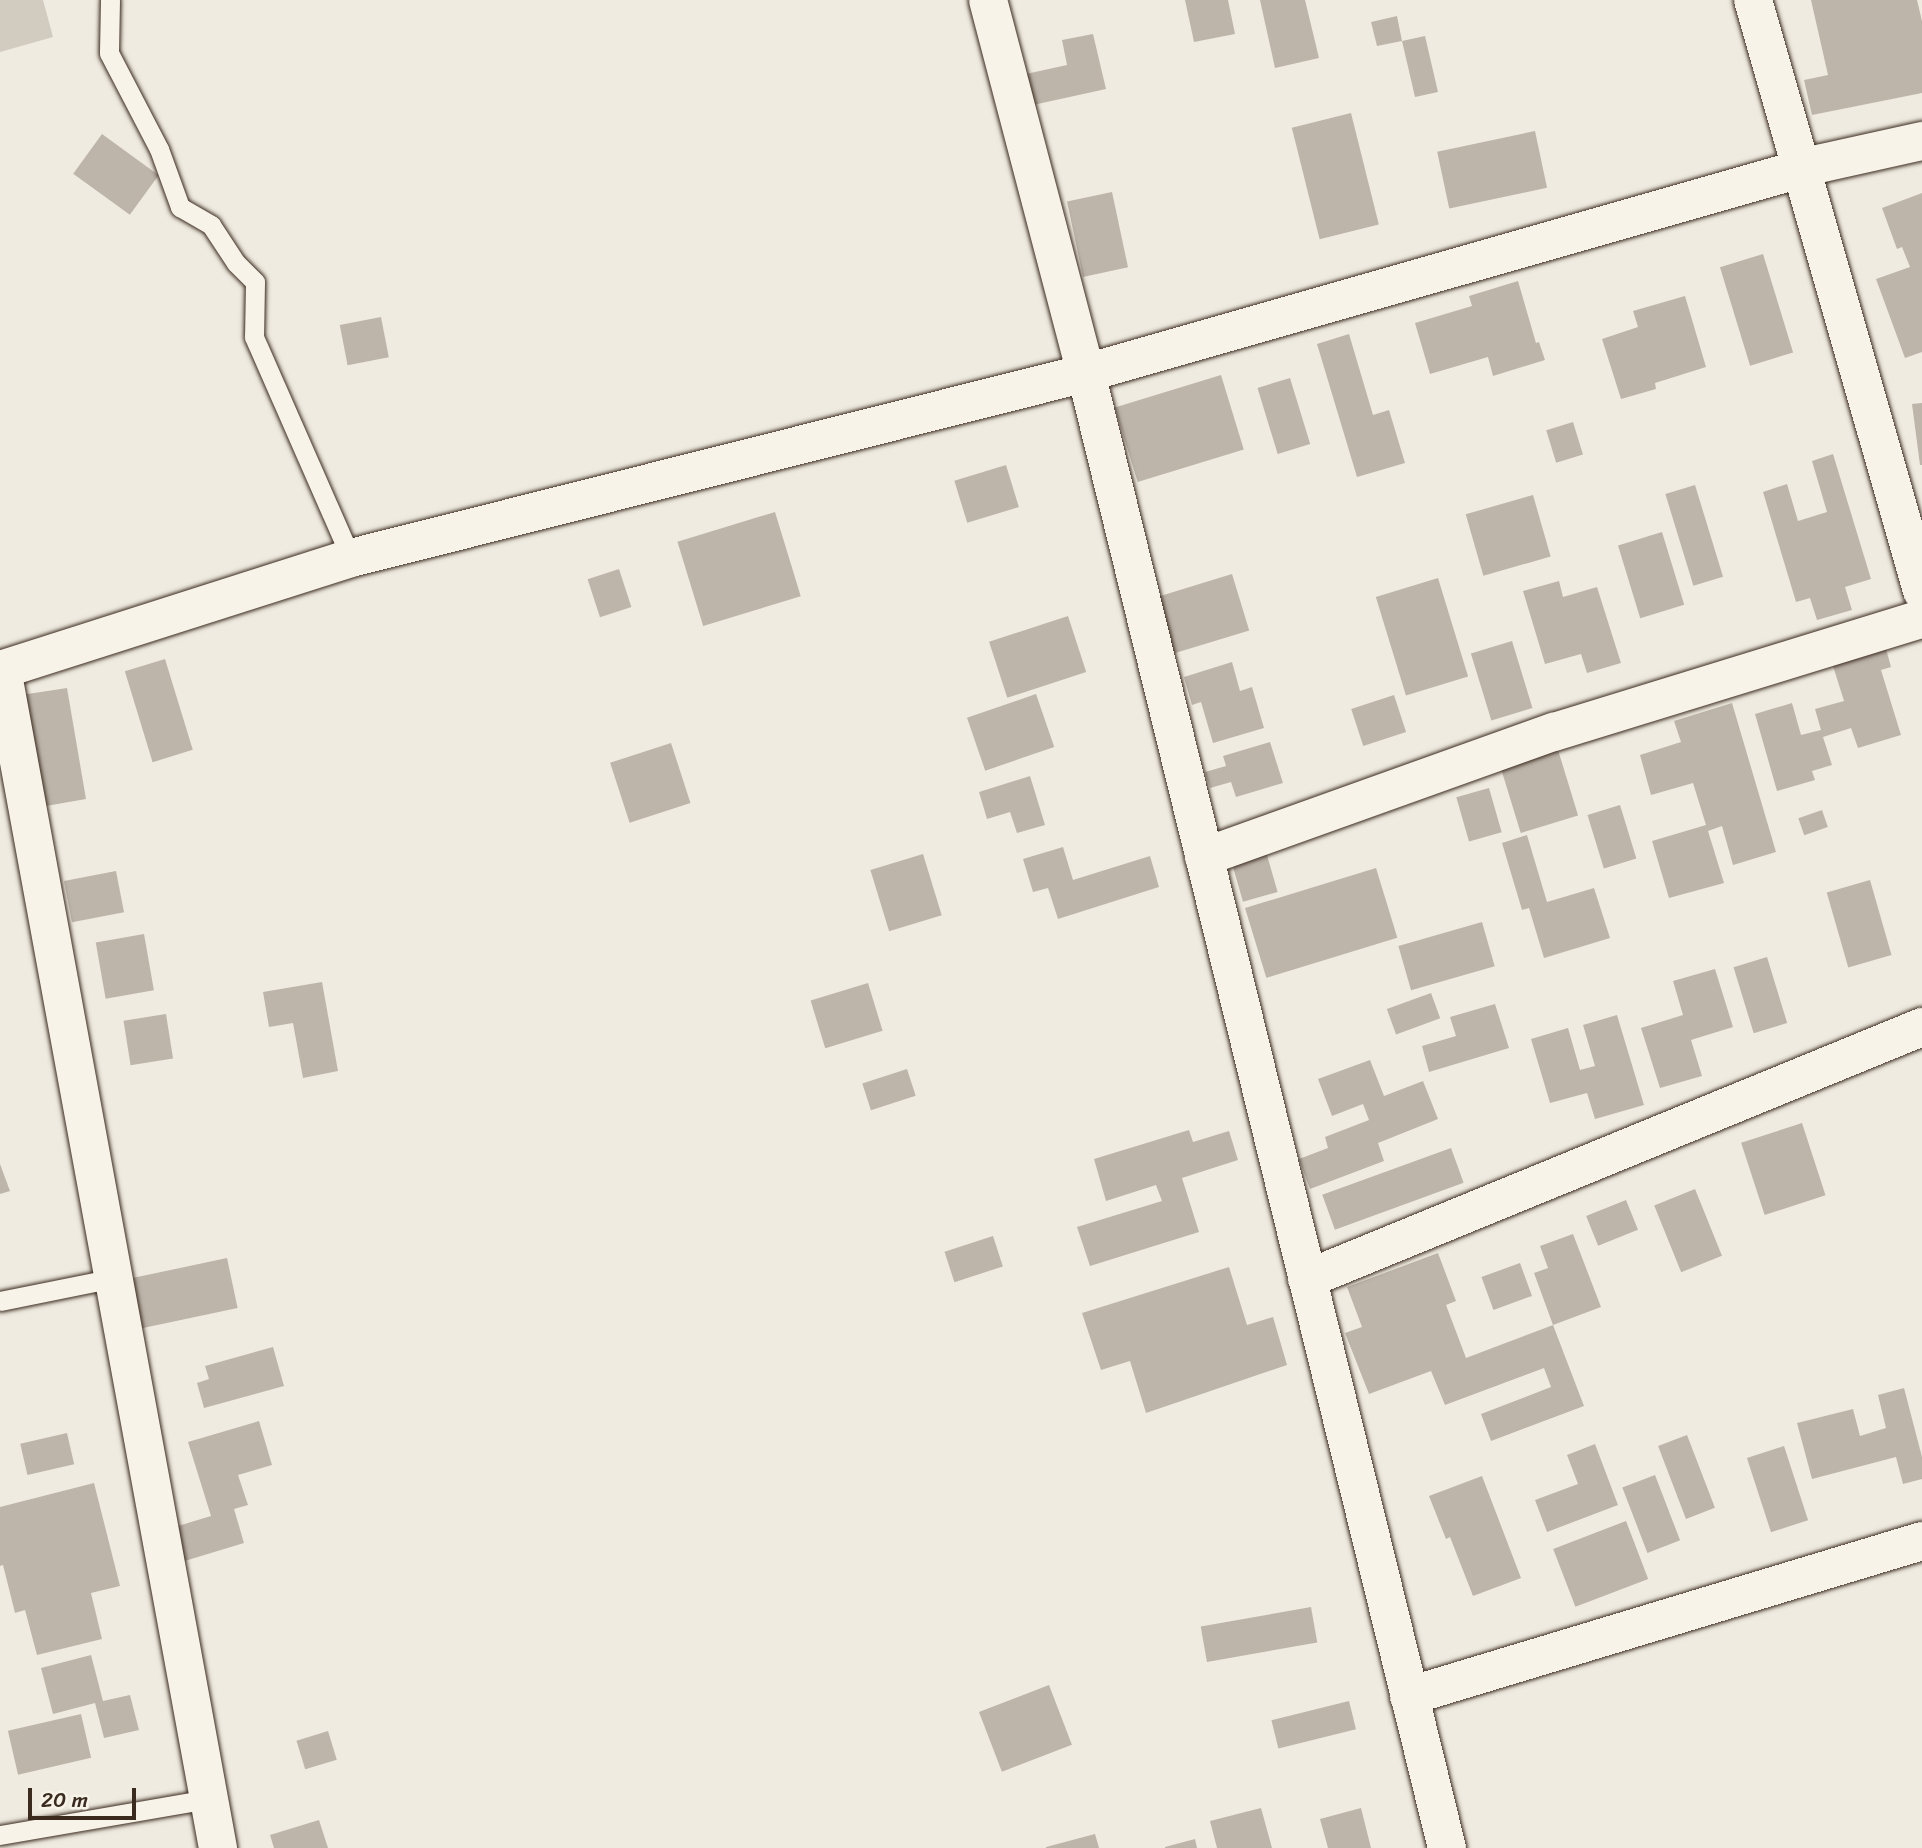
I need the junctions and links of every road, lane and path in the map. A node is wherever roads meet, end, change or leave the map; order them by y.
1 (110, 0) edge
2 (988, 0) edge
3 (1753, 0) edge
4 (1922, 141) edge
5 (1799, 170) junction
6 (1086, 373) junction
7 (351, 558) junction
8 (1922, 591) edge
9 (1922, 619) edge
10 (1, 670) edge
11 (1204, 857) junction
12 (1922, 1027) edge
13 (114, 1278) junction
14 (1307, 1279) junction
15 (0, 1301) edge
16 (1922, 1541) edge
17 (1409, 1696) junction
18 (209, 1799) junction
19 (0, 1835) edge
20 (218, 1848) edge
21 (1447, 1848) edge

1 - 7 lane
2 - 6 street
3 - 5 street
4 - 5 street
5 - 6 street
5 - 8 street
6 - 7 street
6 - 11 street
7 - 10 street
9 - 11 street
10 - 13 street
11 - 14 street
12 - 14 street
13 - 15 lane
13 - 18 street
14 - 17 street
16 - 17 street
17 - 21 street
18 - 19 lane
18 - 20 street

